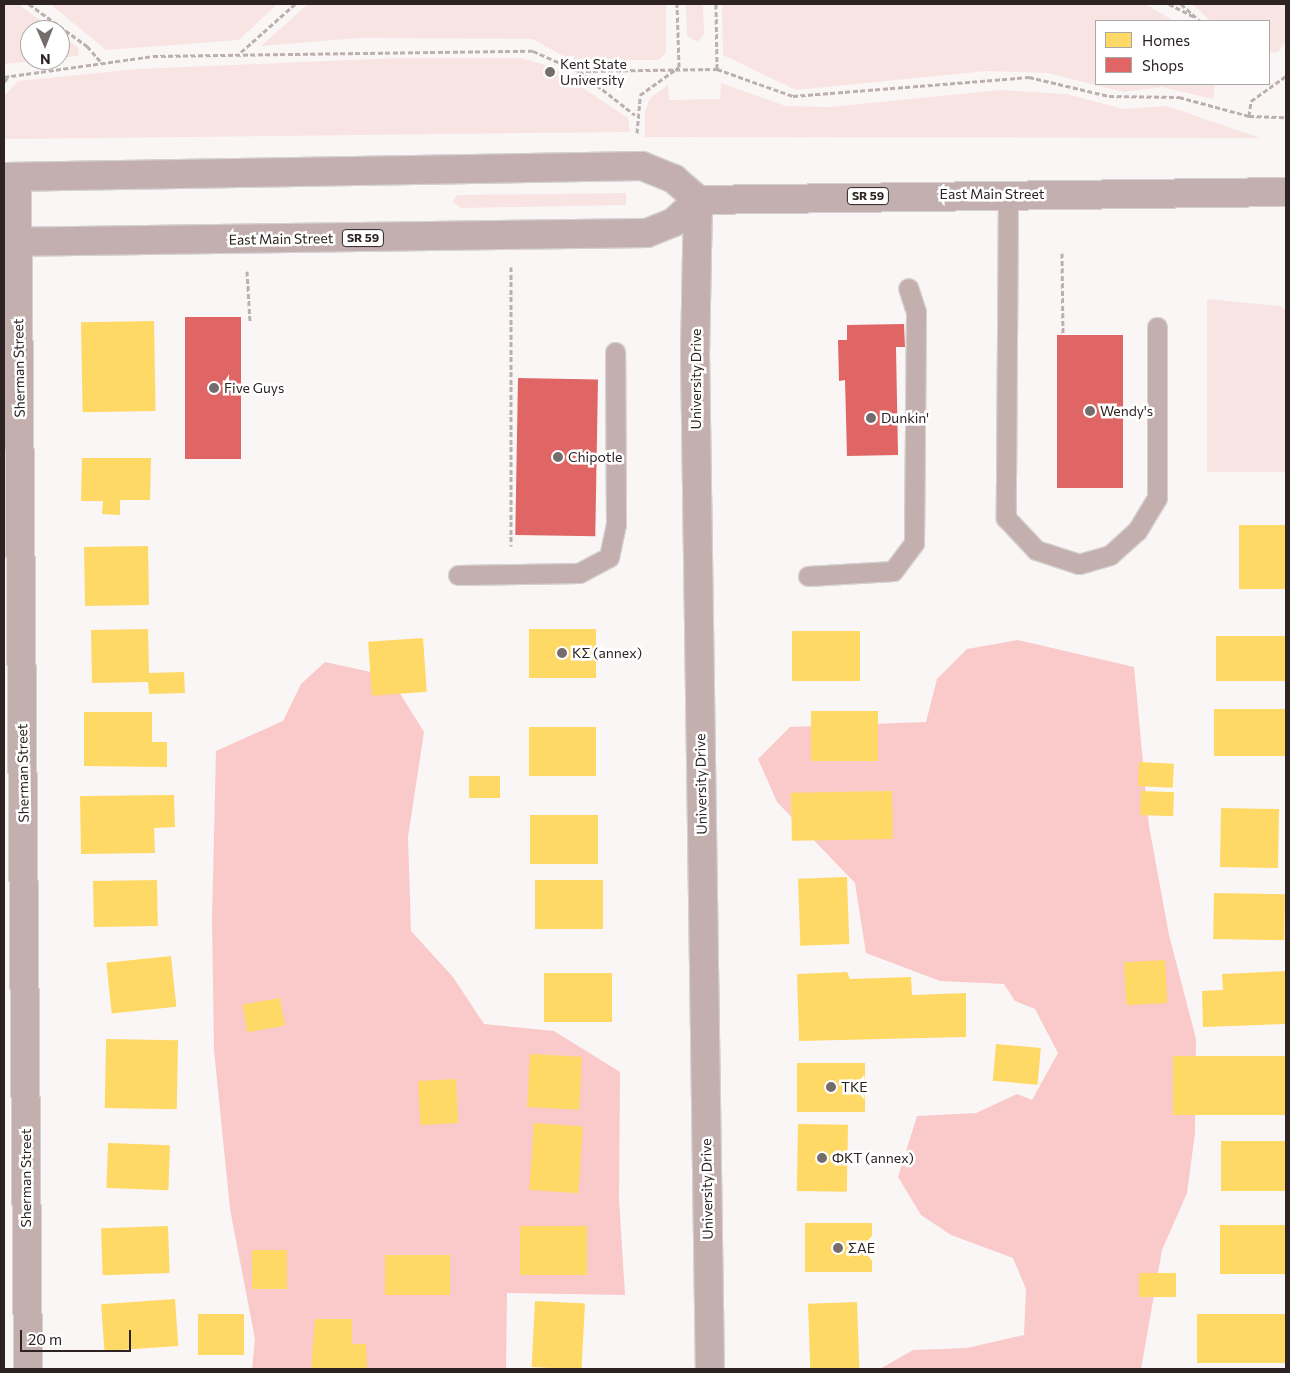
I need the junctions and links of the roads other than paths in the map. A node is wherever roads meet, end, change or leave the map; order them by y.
1 (10, 177) edge
2 (1286, 192) edge
3 (1008, 194) junction
4 (698, 200) junction
5 (11, 242) edge
6 (908, 288) dead end
7 (1157, 327) dead end
8 (615, 352) dead end
9 (458, 575) dead end
10 (808, 576) dead end
11 (28, 1369) edge
12 (710, 1369) edge

1 - 4 main road
1 - 5 street, Sherman Street
2 - 3 main road, East Main Street / SR 59
3 - 4 main road, East Main Street / SR 59
3 - 7 lane
4 - 5 main road, East Main Street / SR 59
4 - 12 street, University Drive
5 - 11 street, Sherman Street
6 - 10 lane
8 - 9 lane

